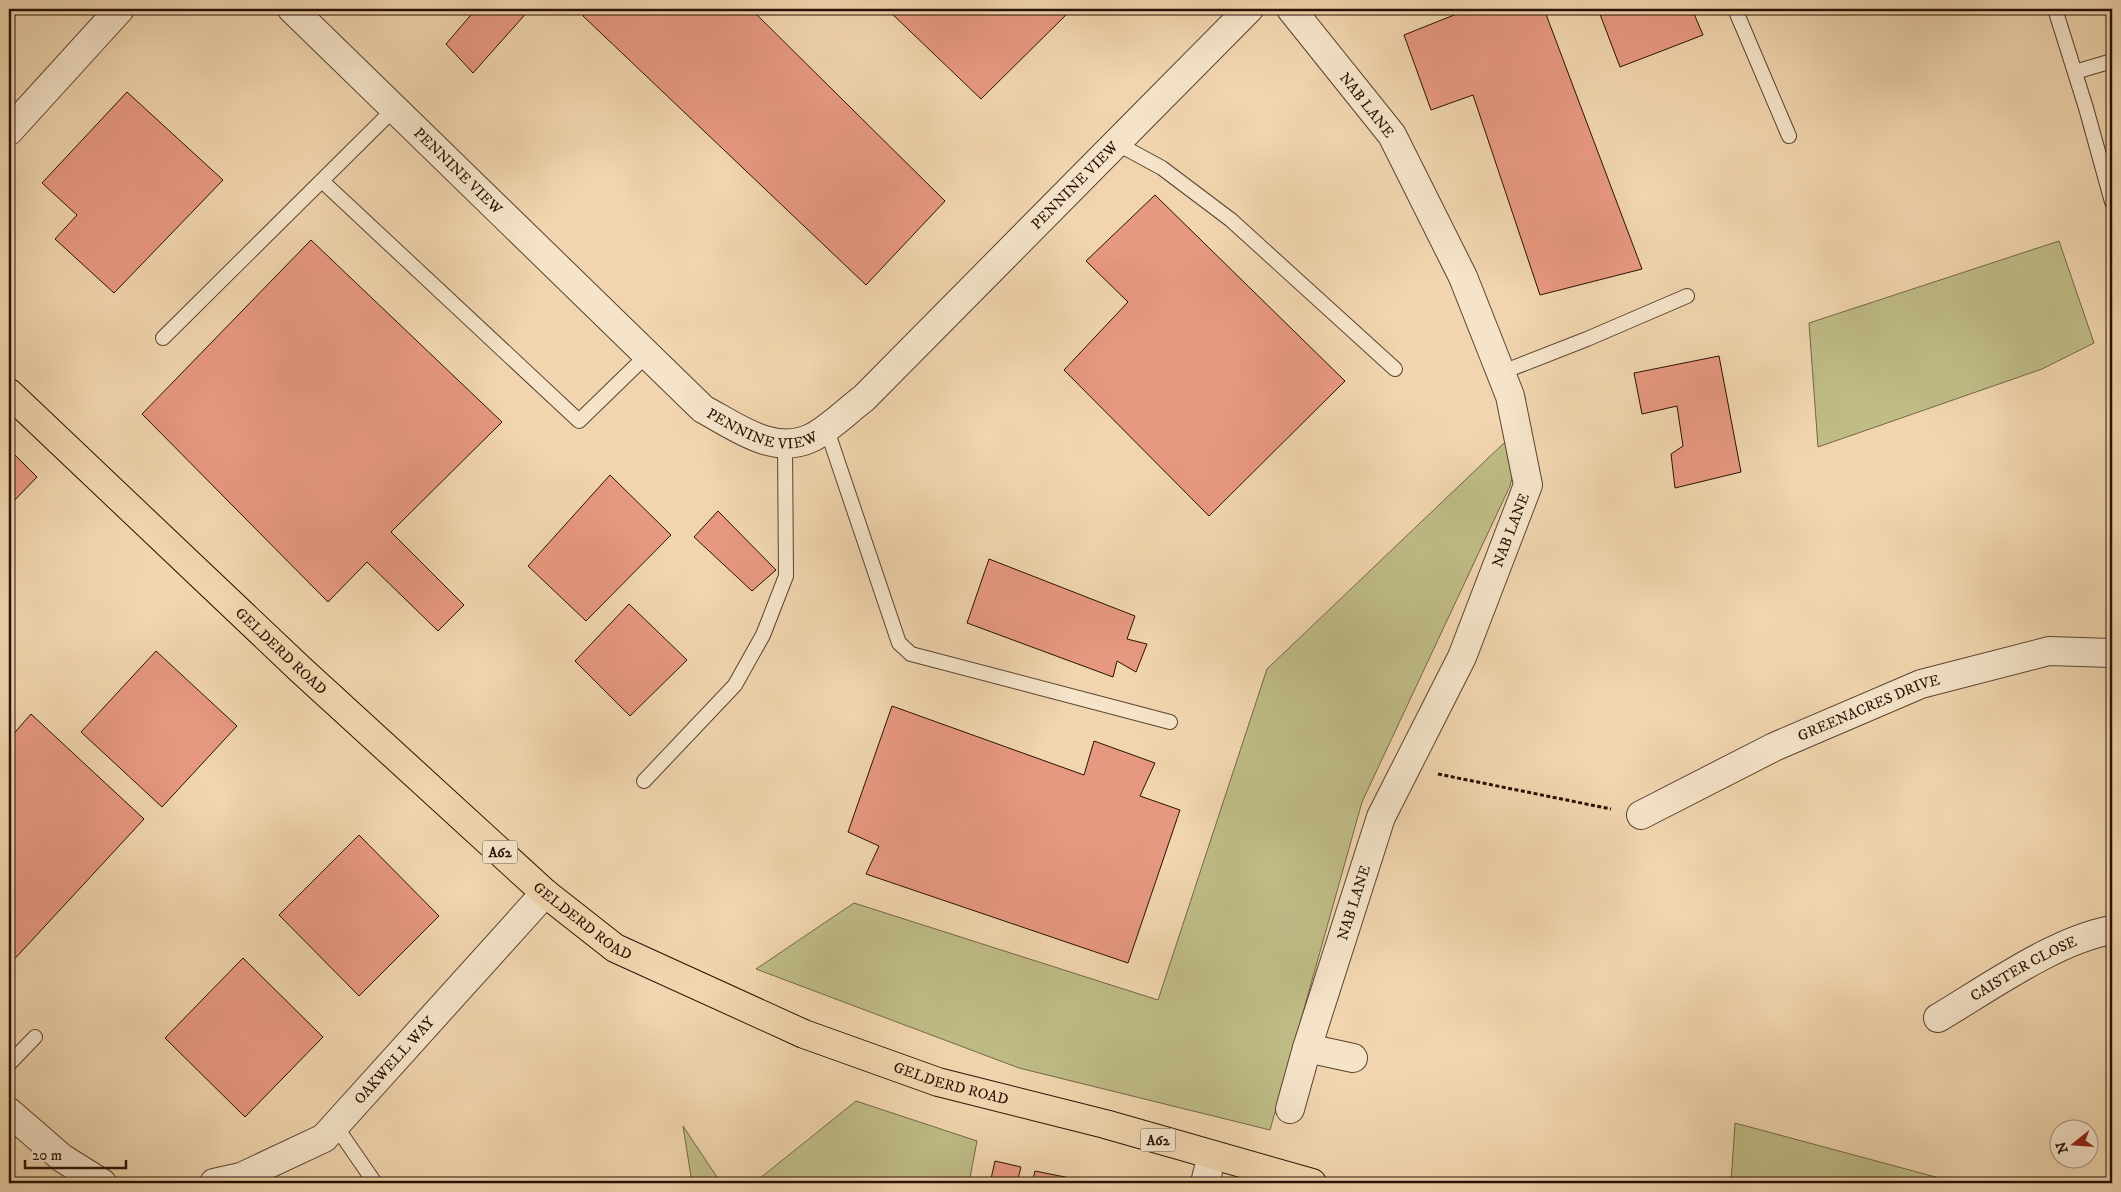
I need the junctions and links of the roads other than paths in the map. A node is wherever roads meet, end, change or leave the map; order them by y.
1 (120, 9) edge
2 (292, 9) edge
3 (1249, 9) edge
4 (1291, 9) edge
5 (1735, 9) edge
6 (2055, 9) edge
7 (2112, 61) edge
8 (2075, 72) junction
9 (394, 109) junction
10 (9, 131) edge
11 (1789, 136) dead end
12 (1116, 143) junction
13 (322, 181) junction
14 (2112, 202) edge
15 (1687, 296) dead end
16 (163, 338) dead end
17 (647, 355) junction
18 (1394, 369) dead end
19 (1500, 373) junction
20 (9, 393) edge
21 (826, 427) junction
22 (785, 445) junction
23 (2112, 653) edge
24 (1170, 722) dead end
25 (644, 781) dead end
26 (1641, 815) road end
27 (545, 893) junction
28 (2112, 930) edge
29 (1938, 1018) dead end
30 (35, 1037) dead end
31 (1307, 1048) junction
32 (1353, 1058) dead end
33 (9, 1064) edge
34 (1290, 1109) dead end
35 (9, 1112) edge
36 (335, 1125) junction
37 (1212, 1155) junction
38 (100, 1183) edge
39 (214, 1183) edge
40 (376, 1183) edge
41 (1205, 1183) edge
42 (1312, 1183) edge

1 - 10 street
2 - 9 street, PENNINE VIEW
3 - 12 street, PENNINE VIEW
4 - 19 street, NAB LANE
5 - 11 lane
6 - 8 lane
7 - 8 lane
8 - 14 lane
9 - 13 lane
9 - 17 street, PENNINE VIEW
12 - 18 lane
12 - 21 street, PENNINE VIEW
13 - 16 lane
13 - 17 lane
15 - 19 lane
17 - 22 street, PENNINE VIEW
19 - 31 street, NAB LANE
20 - 27 main road, GELDERD ROAD / A62
21 - 22 street, PENNINE VIEW
21 - 24 lane
22 - 25 lane
23 - 26 street, GREENACRES DRIVE
27 - 36 street, OAKWELL WAY
27 - 37 main road, GELDERD ROAD / A62
28 - 29 street, CAISTER CLOSE
30 - 33 lane
31 - 32 street
31 - 34 street, NAB LANE
35 - 38 street
36 - 39 street, OAKWELL WAY
36 - 40 lane
37 - 41 street
37 - 42 main road, GELDERD ROAD / A62

